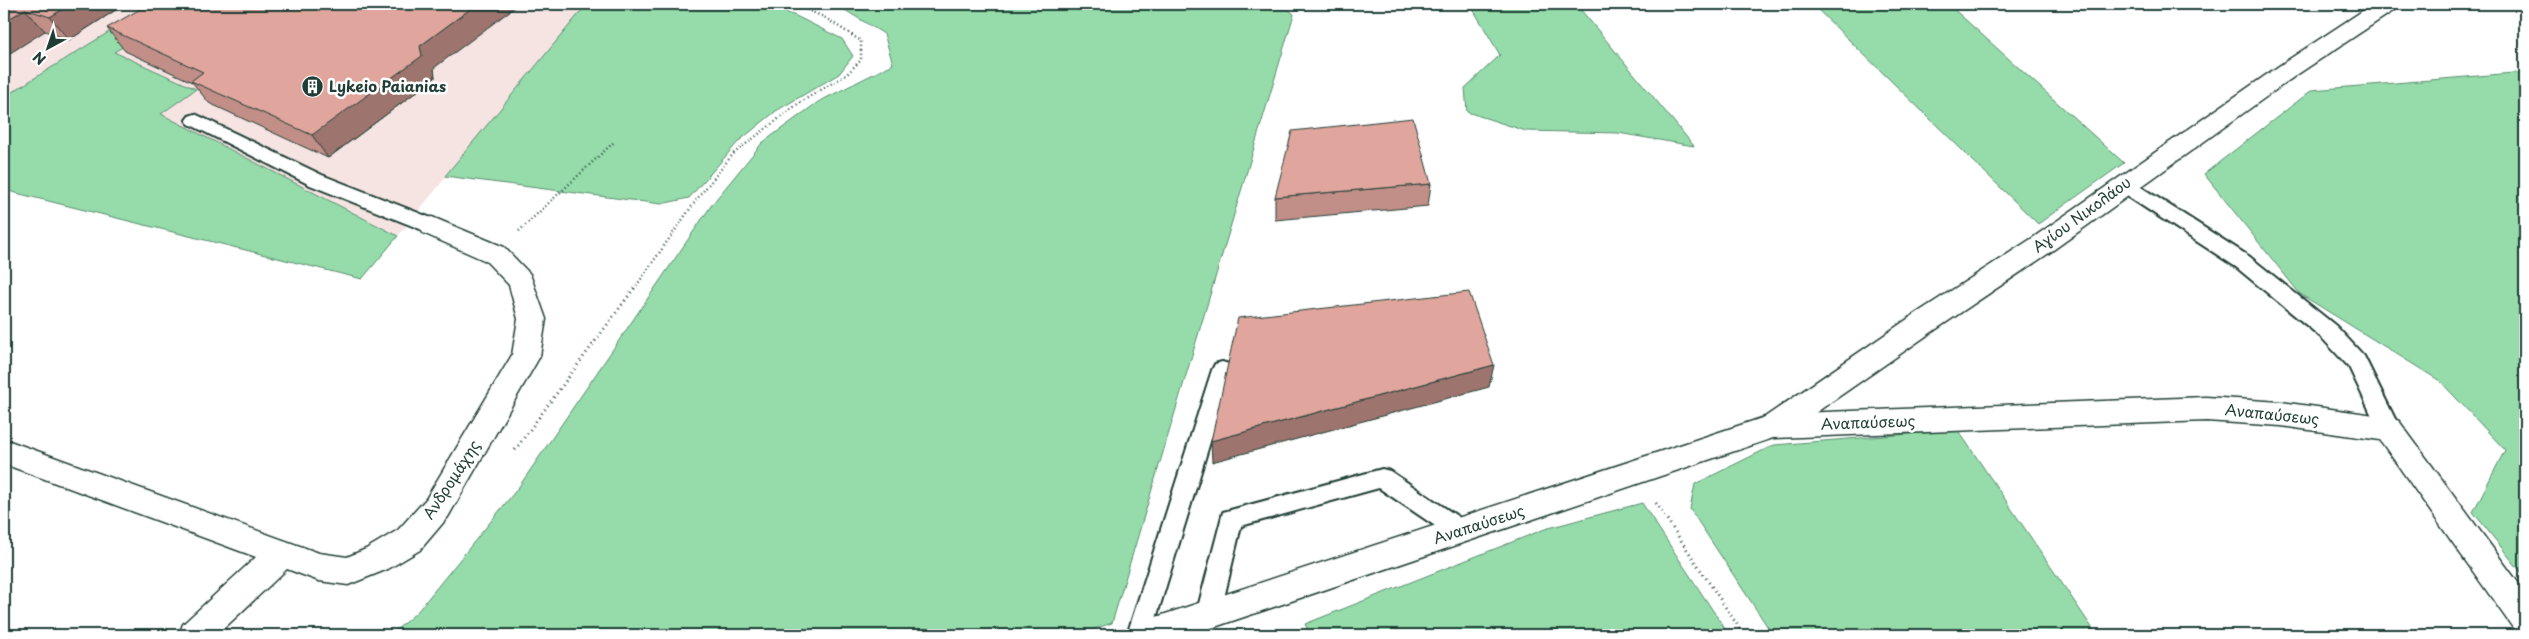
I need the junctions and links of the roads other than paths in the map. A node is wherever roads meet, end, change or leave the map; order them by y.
1 (2388, 4) edge
2 (195, 120) dead end
3 (2124, 185) junction
4 (432, 226) joint
5 (1222, 370) dead end
6 (1775, 426) junction
7 (2389, 429) junction
8 (4, 451) edge
9 (1461, 532) junction
10 (283, 552) junction
11 (1208, 615) junction
12 (2525, 618) edge
13 (195, 635) edge
14 (1139, 635) edge
15 (1147, 635) edge

1 - 3 street, Αγίου Νικολάου
2 - 4 lane
3 - 6 street, Αγίου Νικολάου
3 - 7 lane
4 - 10 street, Ανδρομάχης
5 - 14 lane
6 - 7 street, Αναπαύσεως
6 - 9 street, Αναπαύσεως
7 - 12 street
8 - 10 street, Ανδρομάχης
9 - 11 street, Αναπαύσεως
9 - 11 lane
10 - 13 street
11 - 15 street, Αναπαύσεως

